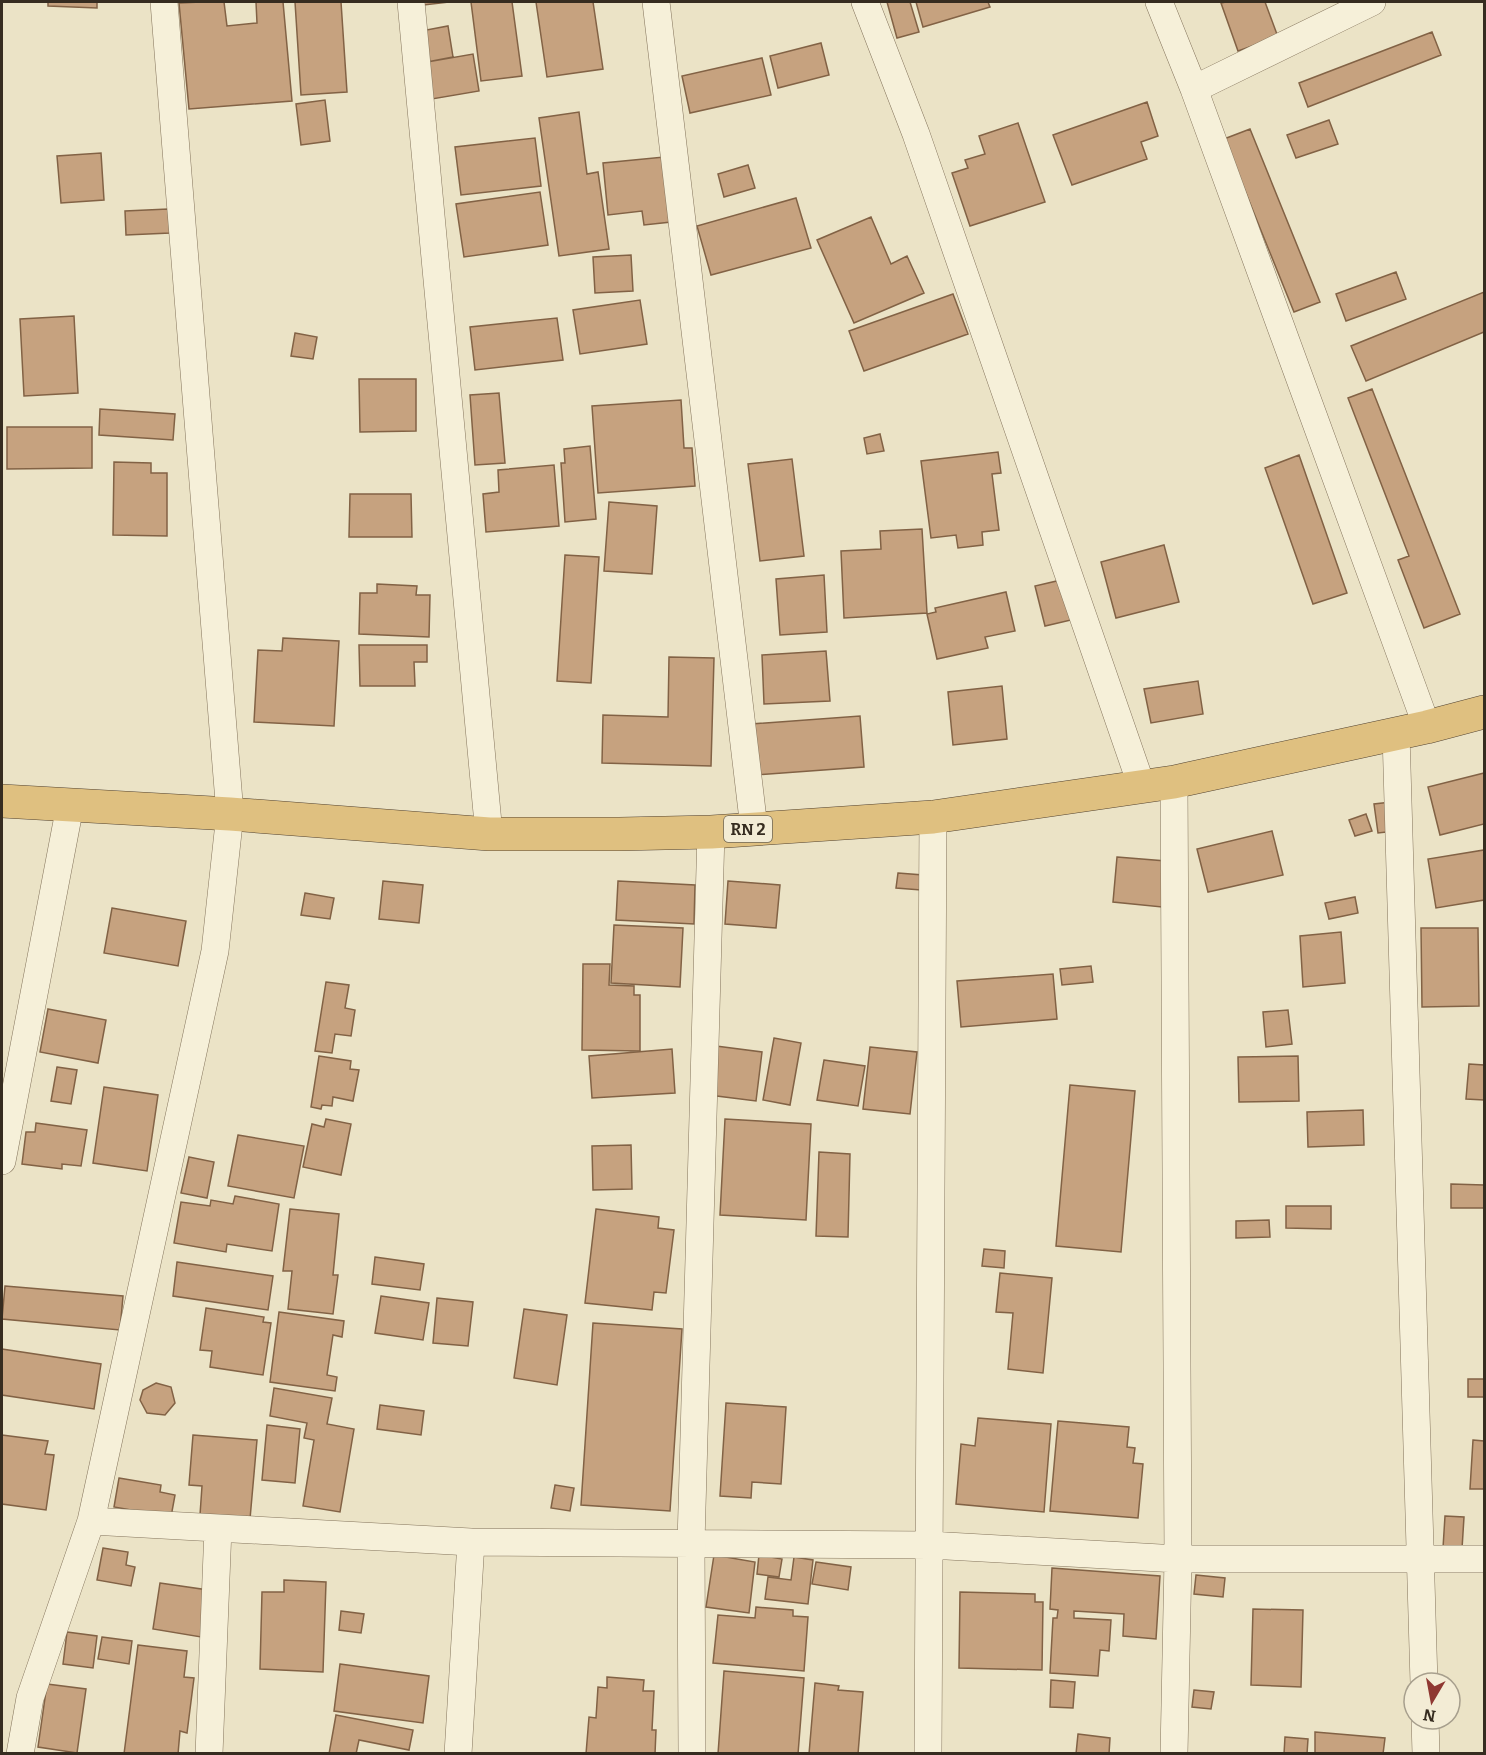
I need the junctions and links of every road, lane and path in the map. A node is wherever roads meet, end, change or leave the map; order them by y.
1 (164, 2) edge
2 (411, 2) edge
3 (656, 2) edge
4 (865, 2) edge
5 (1159, 2) edge
6 (1372, 2) edge
7 (1194, 89) junction
8 (1485, 712) edge
9 (1412, 730) junction
10 (1174, 782) junction
11 (1142, 787) junction
12 (2, 801) edge
13 (70, 806) junction
14 (230, 814) junction
15 (933, 817) junction
16 (754, 828) junction
17 (711, 832) junction
18 (489, 834) junction
19 (2, 1161) edge
20 (91, 1521) junction
21 (218, 1528) junction
22 (471, 1542) junction
23 (691, 1543) junction
24 (929, 1545) junction
25 (1421, 1558) junction
26 (1485, 1559) edge
27 (1178, 1560) junction
28 (1424, 1671) edge
29 (1425, 1731) edge
30 (20, 1754) edge
31 (209, 1754) edge
32 (458, 1754) edge
33 (692, 1754) edge
34 (928, 1754) edge
35 (1174, 1754) edge
36 (1426, 1754) edge

1 - 14 street
2 - 18 street
3 - 16 street
4 - 11 street
5 - 7 street
6 - 7 street
7 - 9 street
8 - 9 highway, RN 2
9 - 10 highway, RN 2
9 - 25 street
10 - 11 highway, RN 2
10 - 27 street
11 - 15 highway, RN 2
12 - 13 highway, RN 2
13 - 14 highway, RN 2
13 - 19 street
14 - 18 highway, RN 2
14 - 20 street
15 - 16 highway, RN 2
15 - 24 street
16 - 17 highway, RN 2
17 - 18 highway, RN 2
17 - 23 street
20 - 21 street
20 - 30 street
21 - 22 street
21 - 31 street
22 - 23 street
22 - 32 street
23 - 24 street
23 - 33 street
24 - 27 street
24 - 34 street
25 - 26 street
25 - 27 street
25 - 28 street
27 - 35 street
29 - 36 street

